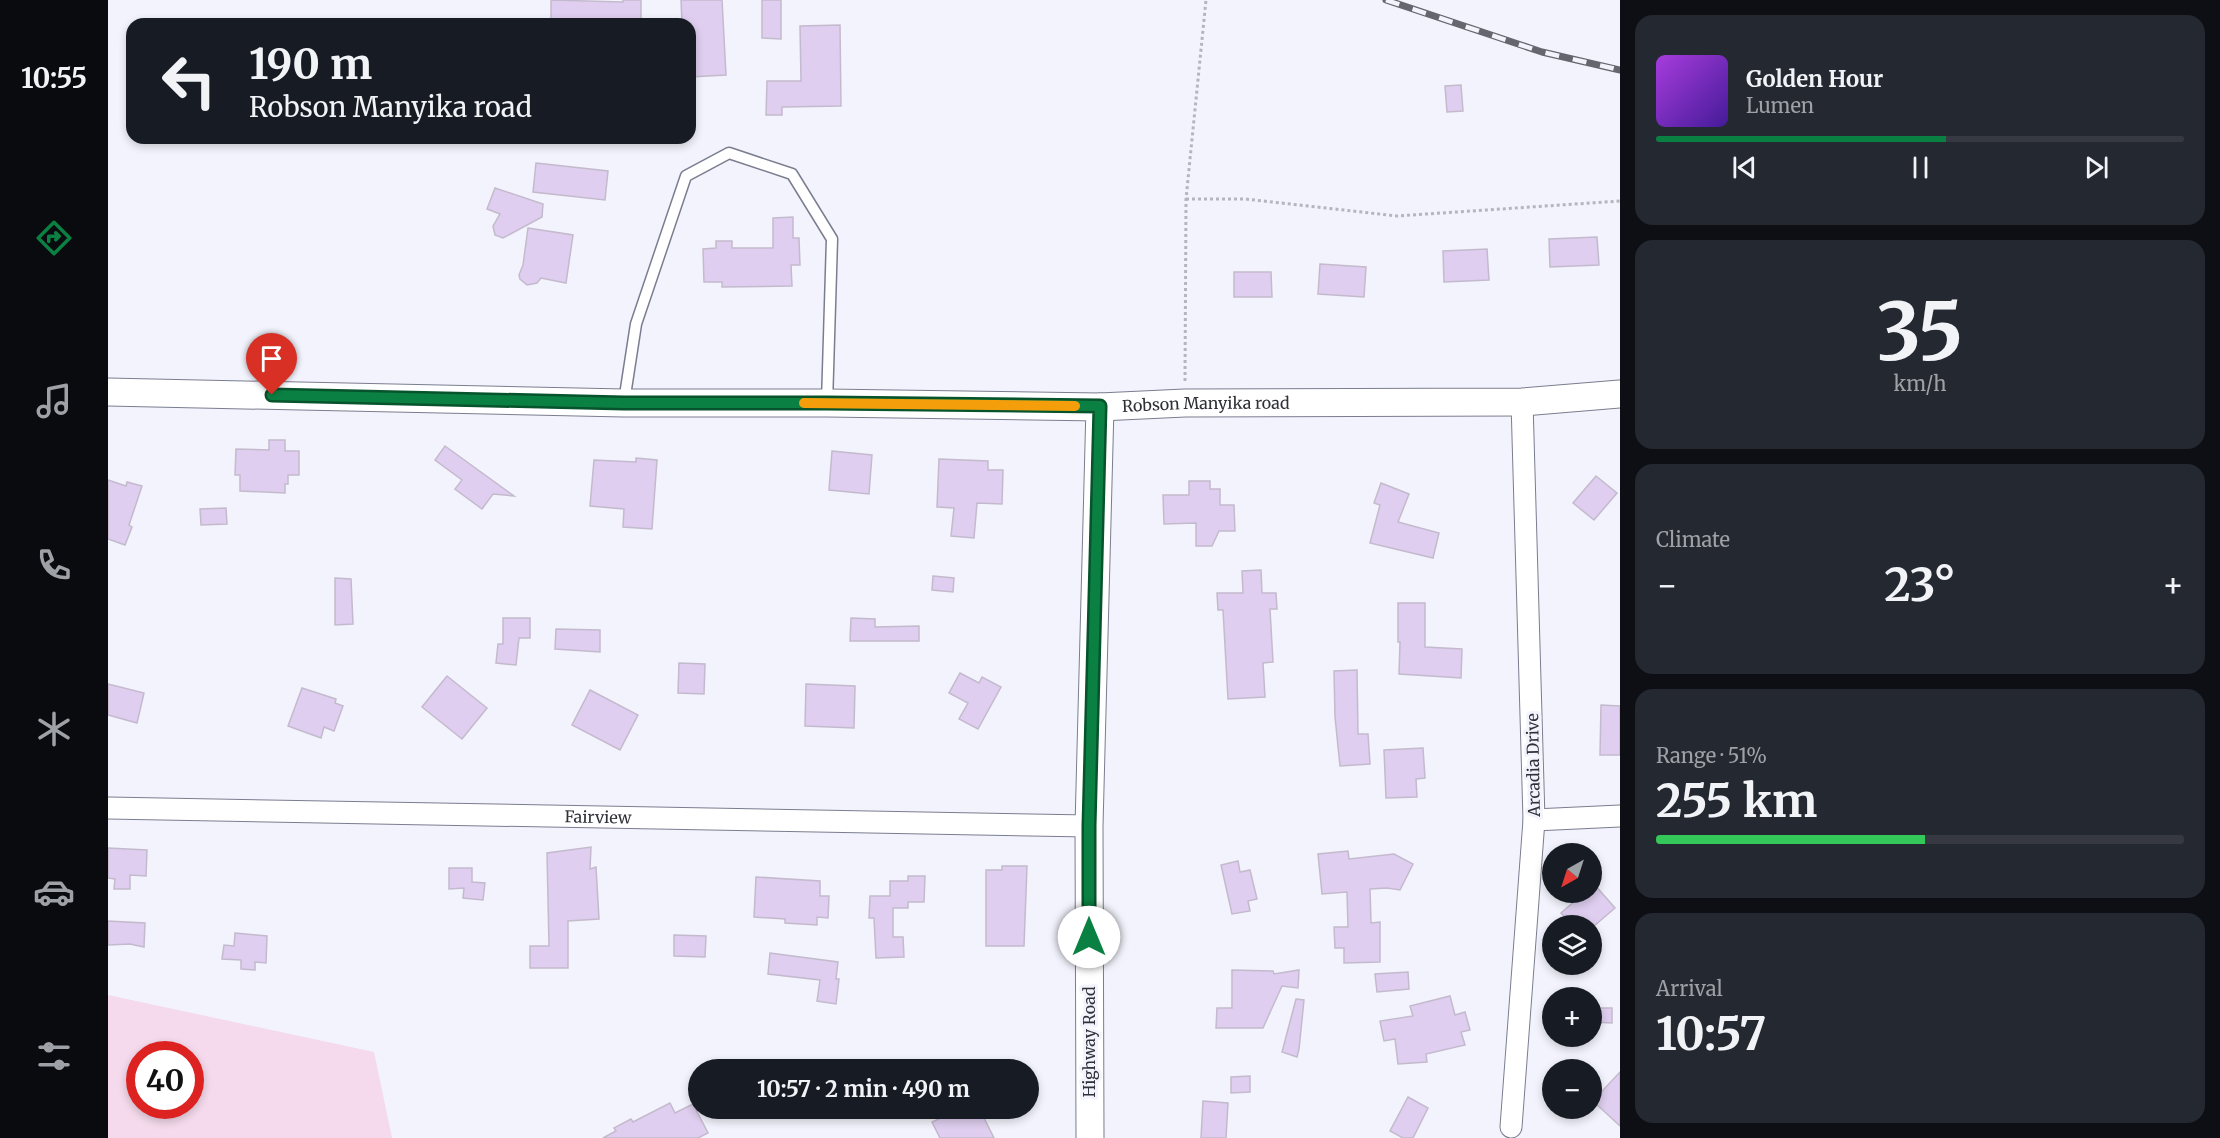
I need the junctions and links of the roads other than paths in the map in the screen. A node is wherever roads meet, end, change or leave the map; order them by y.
1 (108, 392) edge
2 (1620, 394) edge
3 (1522, 402) junction
4 (624, 403) junction
5 (827, 403) junction
6 (1100, 406) junction
7 (108, 808) edge
8 (1620, 816) edge
9 (1534, 820) junction
10 (1089, 826) junction
11 (1511, 1127) dead end
12 (1090, 1138) edge

1 - 4 street, Robson Manyika road
2 - 3 street, Robson Manyika road
3 - 6 street, Robson Manyika road
3 - 9 street, Arcadia Drive
4 - 5 street, Robson Manyika road
4 - 5 lane
5 - 6 street, Robson Manyika road
6 - 10 street, Highway Road
7 - 10 street, Fairview
8 - 9 street
9 - 11 street, Arcadia Drive
10 - 12 street, Highway Road

